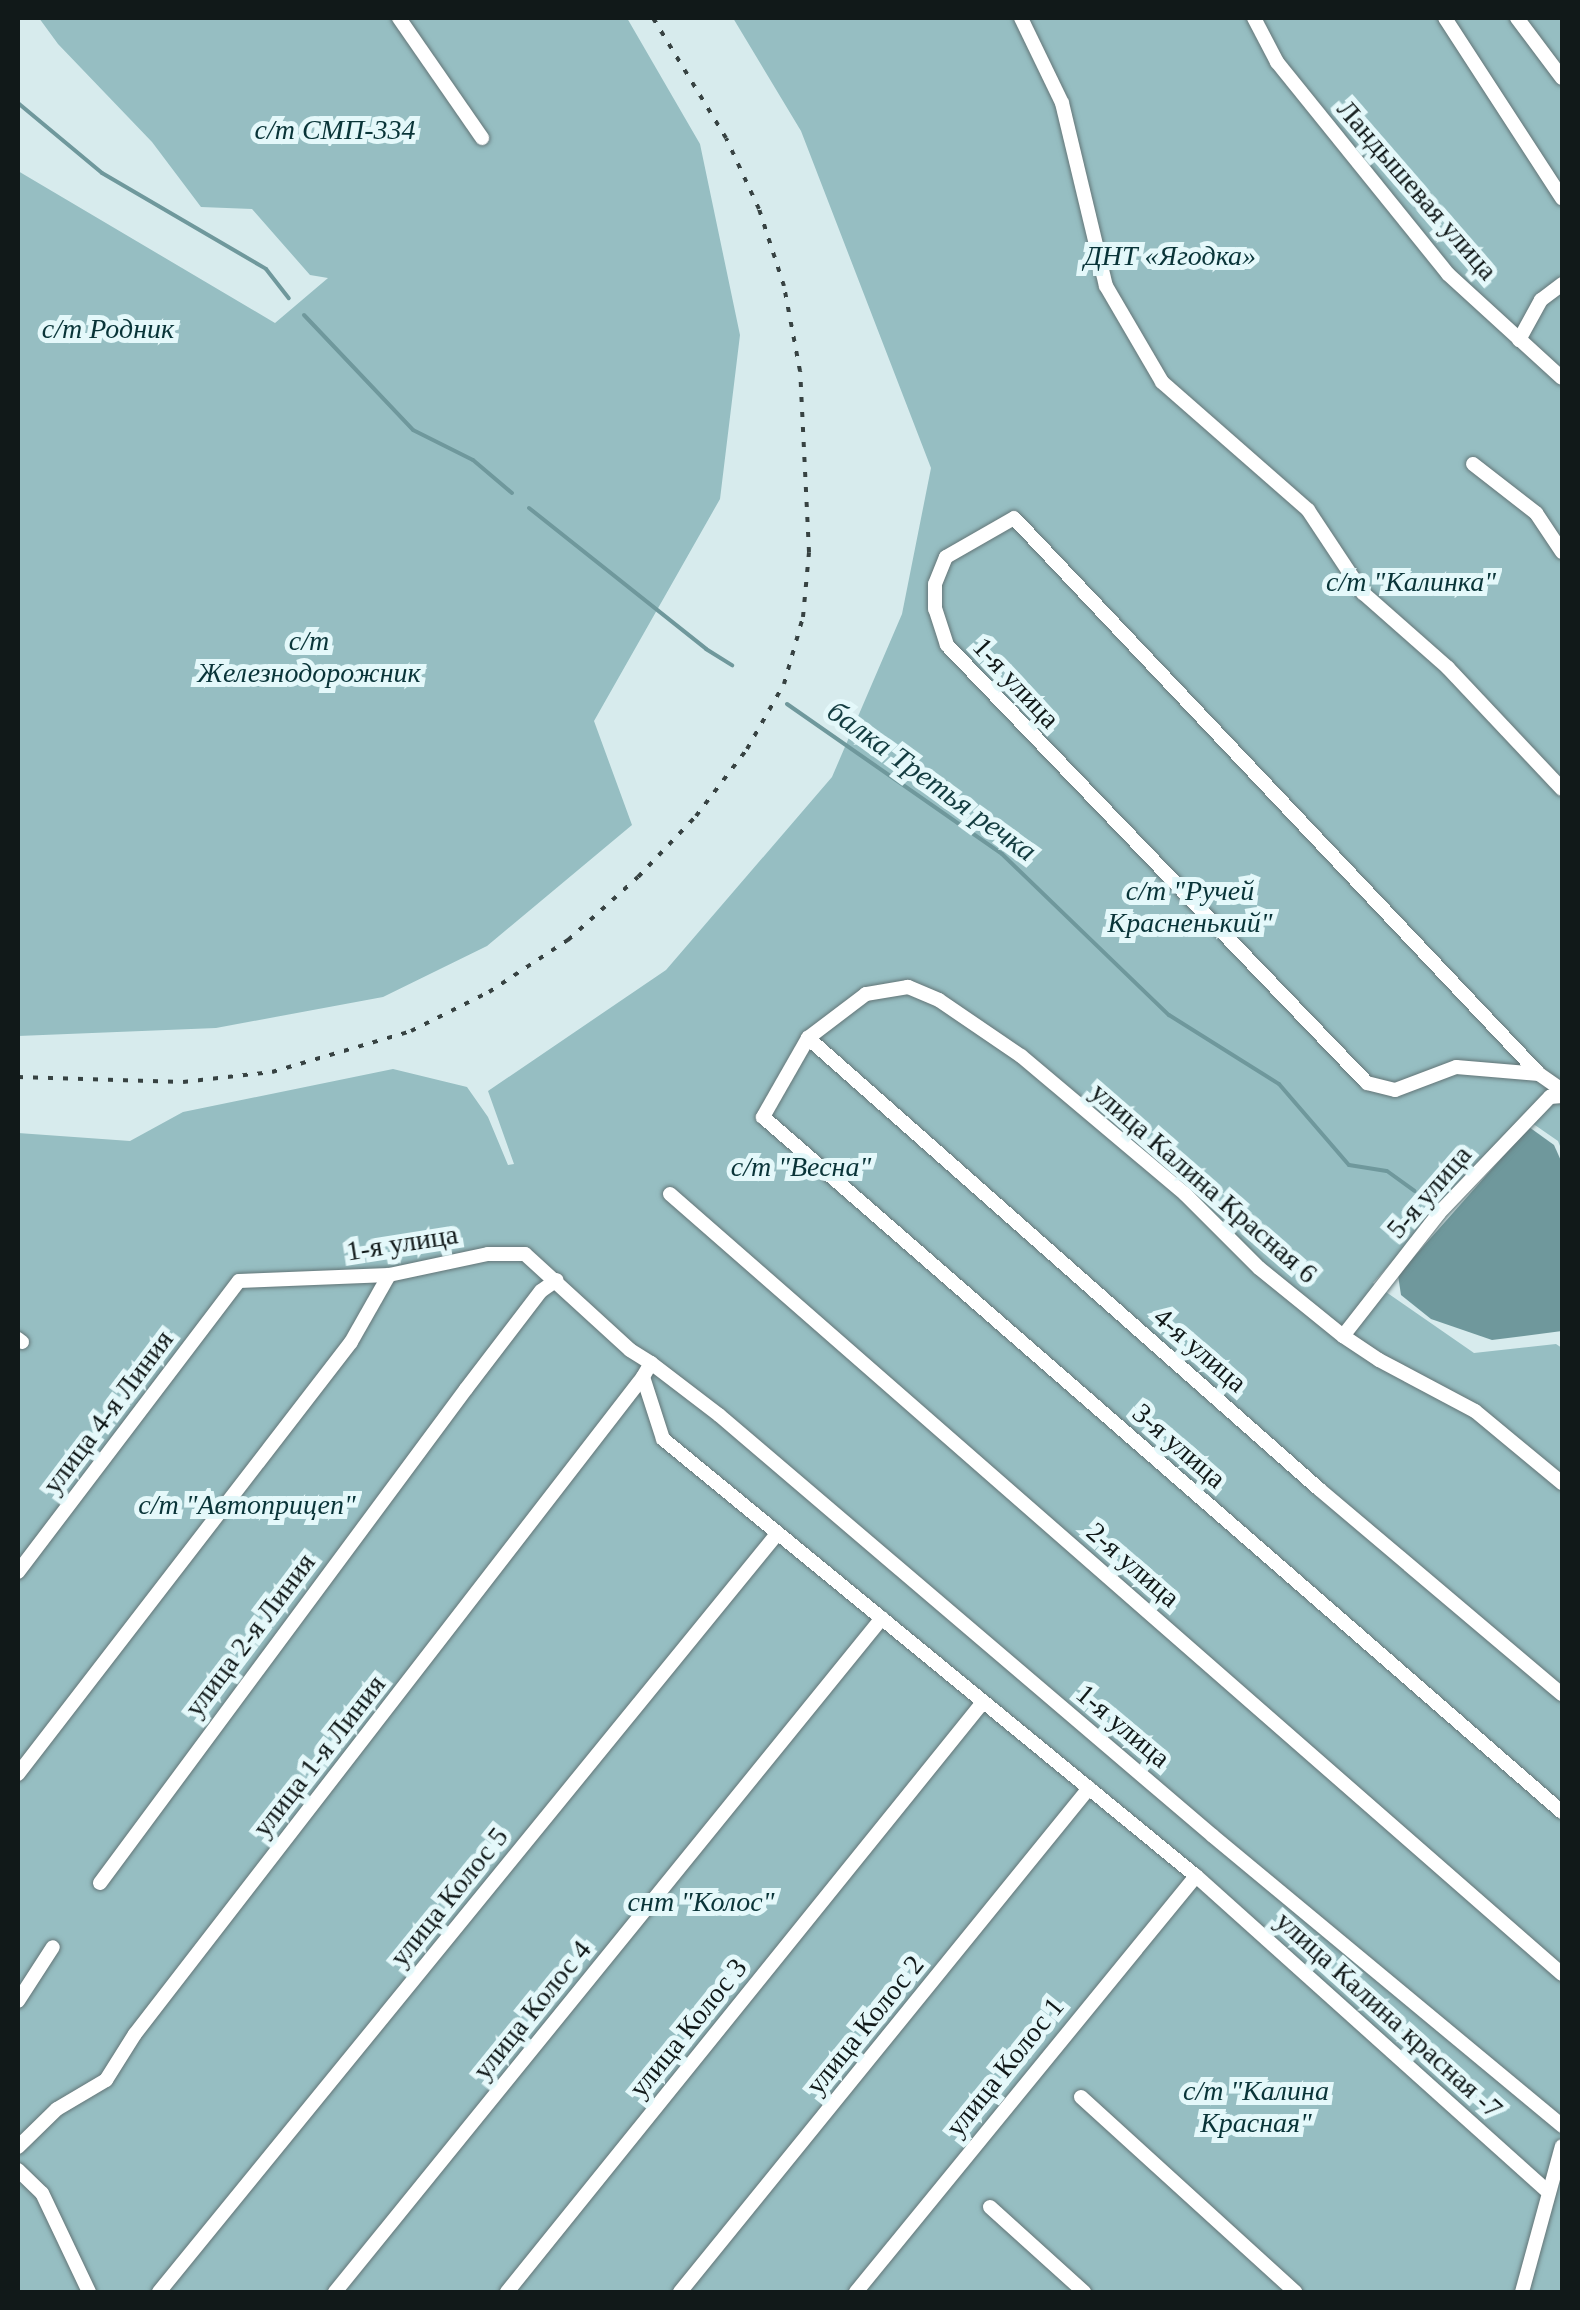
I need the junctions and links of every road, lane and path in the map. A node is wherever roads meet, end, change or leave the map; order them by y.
1 (398, 18) edge
2 (1020, 18) edge
3 (1254, 18) edge
4 (1445, 18) edge
5 (1517, 18) edge
6 (1562, 78) edge
7 (482, 138) dead end
8 (1562, 198) edge
9 (1562, 284) edge
10 (1519, 340) junction
11 (1562, 378) edge
12 (1473, 464) dead end
13 (1562, 552) edge
14 (1562, 788) edge
15 (808, 1038) junction
16 (1539, 1074) junction
17 (1562, 1093) edge
18 (670, 1194) dead end
19 (389, 1275) junction
20 (557, 1280) junction
21 (239, 1281) joint
22 (1343, 1336) junction
23 (647, 1370) junction
24 (1562, 1482) edge
25 (778, 1534) junction
26 (18, 1572) edge
27 (882, 1618) junction
28 (1562, 1694) edge
29 (983, 1702) junction
30 (18, 1774) edge
31 (1089, 1788) junction
32 (1562, 1812) edge
33 (1196, 1876) junction
34 (100, 1884) dead end
35 (53, 1947) dead end
36 (1562, 1974) edge
37 (18, 2001) edge
38 (1081, 2096) dead end
39 (1562, 2126) edge
40 (18, 2146) edge
41 (1562, 2146) edge
42 (18, 2170) edge
43 (1548, 2192) junction
44 (990, 2207) dead end
45 (1545, 2219) junction
46 (1562, 2226) edge
47 (89, 2292) edge
48 (159, 2292) edge
49 (335, 2292) edge
50 (507, 2292) edge
51 (680, 2292) edge
52 (856, 2292) edge
53 (1084, 2292) edge
54 (1295, 2292) edge
55 (1522, 2292) edge

1 - 7 street
2 - 14 street
3 - 10 street, Ландышевая улица
4 - 8 street
5 - 6 street
9 - 10 street
10 - 11 street, Ландышевая улица
12 - 13 street
15 - 22 street, улица Калина Красная 6
15 - 28 street, 4-я улица
15 - 32 street, 3-я улица
16 - 16 street, 1-я улица
16 - 17 street, 1-я улица
17 - 22 street, 5-я улица
18 - 36 street, 2-я улица
19 - 20 street, 1-я улица
19 - 21 street, 1-я улица
19 - 30 street
20 - 23 street, 1-я улица
20 - 34 street, улица 2-я Линия
21 - 26 street, улица 4-я Линия
22 - 24 street, улица Калина Красная 6
23 - 25 street
23 - 39 street, 1-я улица
23 - 40 street, улица 1-я Линия
25 - 27 street
25 - 48 street, улица Колос 5
27 - 29 street
27 - 49 street, улица Колос 4
29 - 31 street
29 - 50 street, улица Колос 3
31 - 33 street
31 - 51 street, улица Колос 2
33 - 43 street, улица Калина красная -7
33 - 52 street, улица Колос 1
35 - 37 street
38 - 54 street
41 - 43 street
42 - 47 street
43 - 45 street
44 - 53 street
45 - 46 street
45 - 55 street

